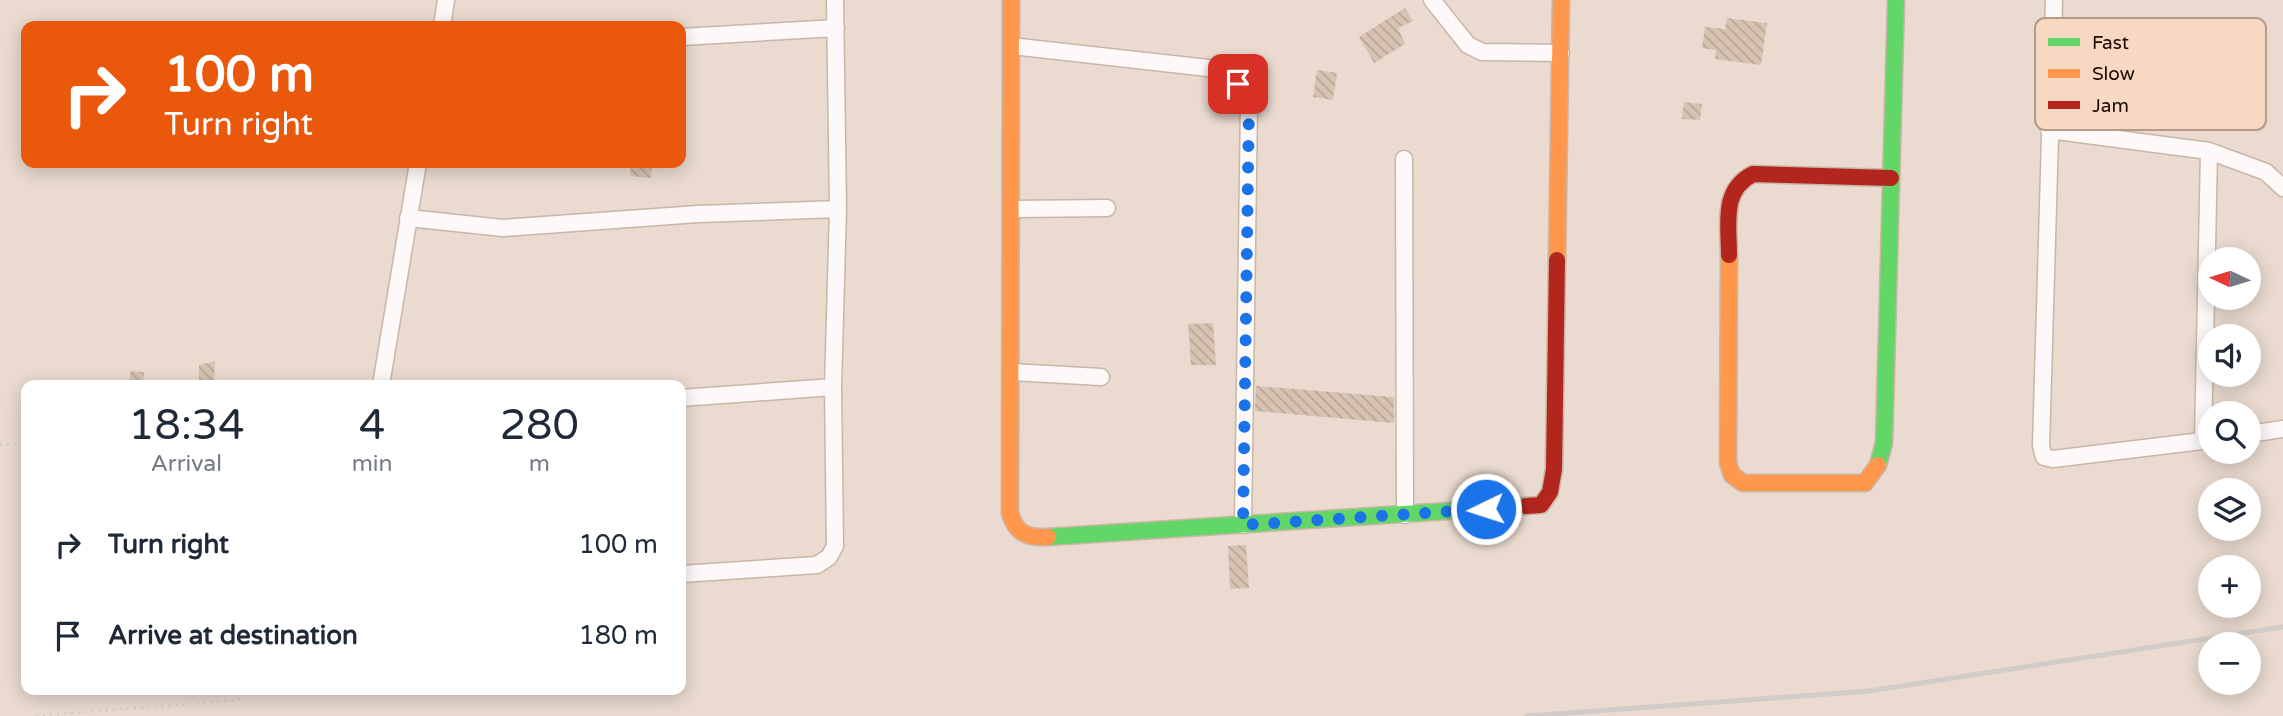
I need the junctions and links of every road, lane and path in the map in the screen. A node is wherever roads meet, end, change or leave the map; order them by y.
1 (446, 0) edge
2 (835, 0) edge
3 (1012, 0) edge
4 (1432, 0) edge
5 (1561, 0) edge
6 (1896, 0) edge
7 (2054, 0) edge
8 (2053, 18) edge
9 (443, 21) edge
10 (836, 28) junction
11 (686, 37) edge
12 (1012, 46) junction
13 (1560, 53) junction
14 (2049, 130) joint
15 (2209, 151) junction
16 (1404, 159) dead end
17 (417, 168) edge
18 (1891, 178) junction
19 (2283, 188) edge
20 (1107, 208) dead end
21 (838, 209) junction
22 (1011, 209) junction
23 (408, 218) junction
24 (1011, 372) junction
25 (1101, 377) dead end
26 (382, 380) edge
27 (833, 387) junction
28 (686, 398) edge
29 (2206, 401) edge
30 (2283, 429) edge
31 (2261, 432) edge
32 (2198, 442) edge
33 (21, 443) edge
34 (0, 445) edge
35 (1405, 515) junction
36 (1243, 525) junction
37 (686, 574) edge
38 (242, 695) edge
39 (36, 716) edge

1 - 9 street
2 - 10 street
3 - 12 street
4 - 13 street
5 - 13 street
6 - 18 street
7 - 8 street
10 - 11 street
10 - 21 street
12 - 22 street
12 - 36 street
13 - 35 street
14 - 15 street
14 - 32 street
15 - 19 street
15 - 29 street
16 - 35 street
17 - 23 street
18 - 18 street
20 - 22 street
21 - 23 street
21 - 27 street
22 - 24 street
23 - 26 street
24 - 25 street
24 - 36 street
27 - 28 street
27 - 37 street
30 - 31 street
33 - 34 path
35 - 36 street
38 - 39 path

